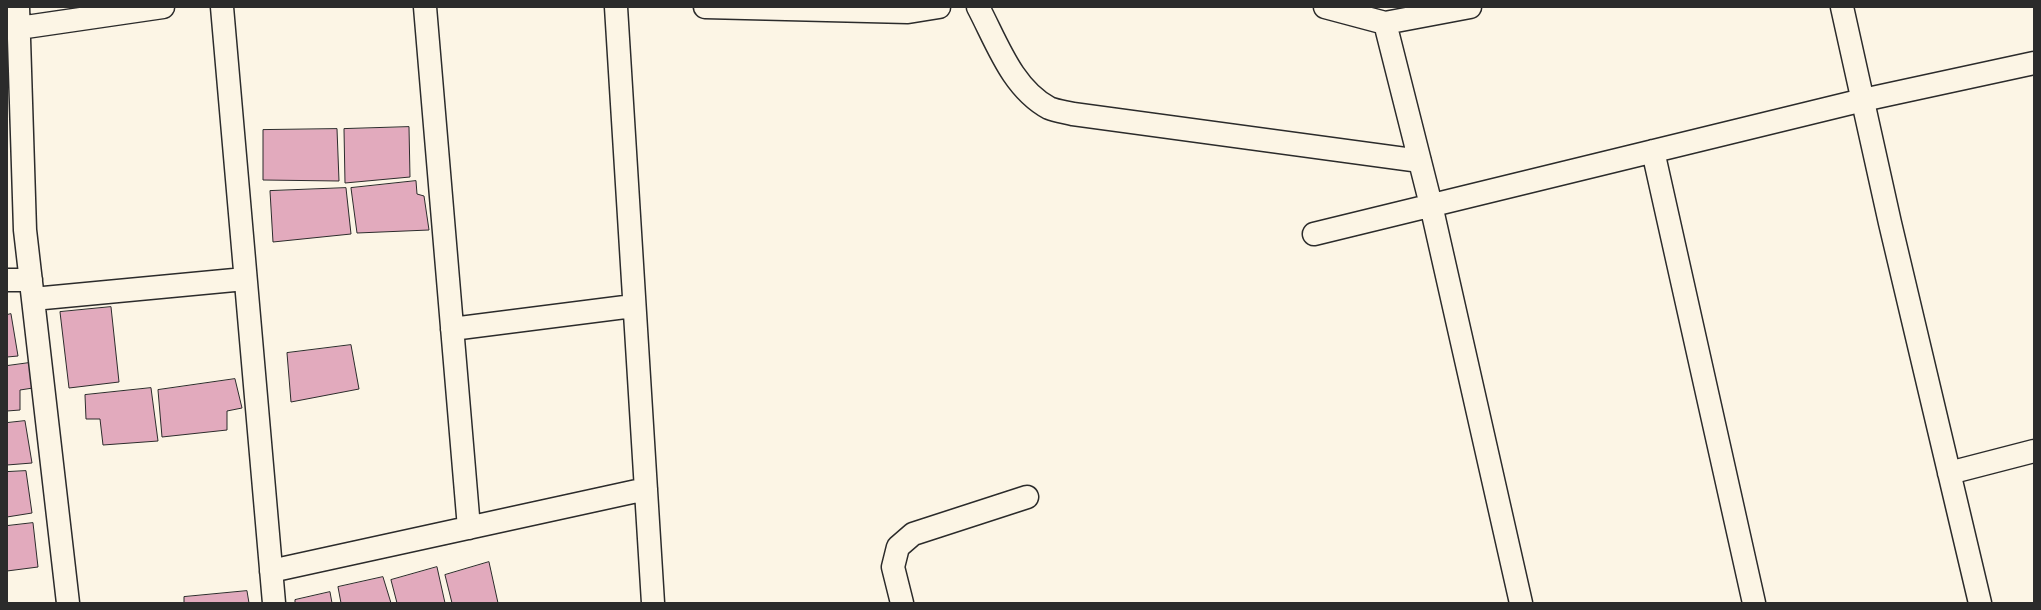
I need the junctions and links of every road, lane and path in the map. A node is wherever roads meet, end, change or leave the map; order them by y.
1 (18, 7) edge
2 (163, 7) edge
3 (222, 7) edge
4 (425, 7) edge
5 (616, 7) edge
6 (705, 7) edge
7 (939, 7) edge
8 (978, 7) edge
9 (1325, 7) edge
10 (1470, 7) edge
11 (1842, 7) edge
12 (800, 8) edge
13 (1385, 23) junction
14 (19, 28) junction
15 (2034, 63) edge
16 (1863, 100) junction
17 (1653, 151) junction
18 (1420, 161) junction
19 (1430, 205) junction
20 (1314, 234) dead end
21 (246, 279) junction
22 (7, 280) edge
23 (32, 290) junction
24 (633, 306) junction
25 (452, 329) junction
26 (2034, 451) edge
27 (1949, 473) junction
28 (646, 489) junction
29 (1027, 497) dead end
30 (469, 528) junction
31 (271, 571) junction
32 (68, 603) edge
33 (274, 603) edge
34 (653, 603) edge
35 (902, 603) edge
36 (1521, 603) edge
37 (1754, 603) edge
38 (1980, 603) edge

1 - 14 street
2 - 14 street
3 - 21 street
4 - 25 street
5 - 24 street
6 - 12 street
7 - 12 street
8 - 18 street
9 - 13 street
10 - 13 street
11 - 16 street
13 - 18 street
14 - 23 street
15 - 16 street
16 - 17 street
16 - 27 street
17 - 19 street
17 - 37 street
18 - 19 street
19 - 20 street
19 - 36 street
21 - 23 street
21 - 31 street
22 - 23 street
23 - 32 street
24 - 25 street
24 - 28 street
25 - 30 street
26 - 27 street
27 - 38 street
28 - 30 street
28 - 34 street
29 - 35 street
30 - 31 street
31 - 33 street

